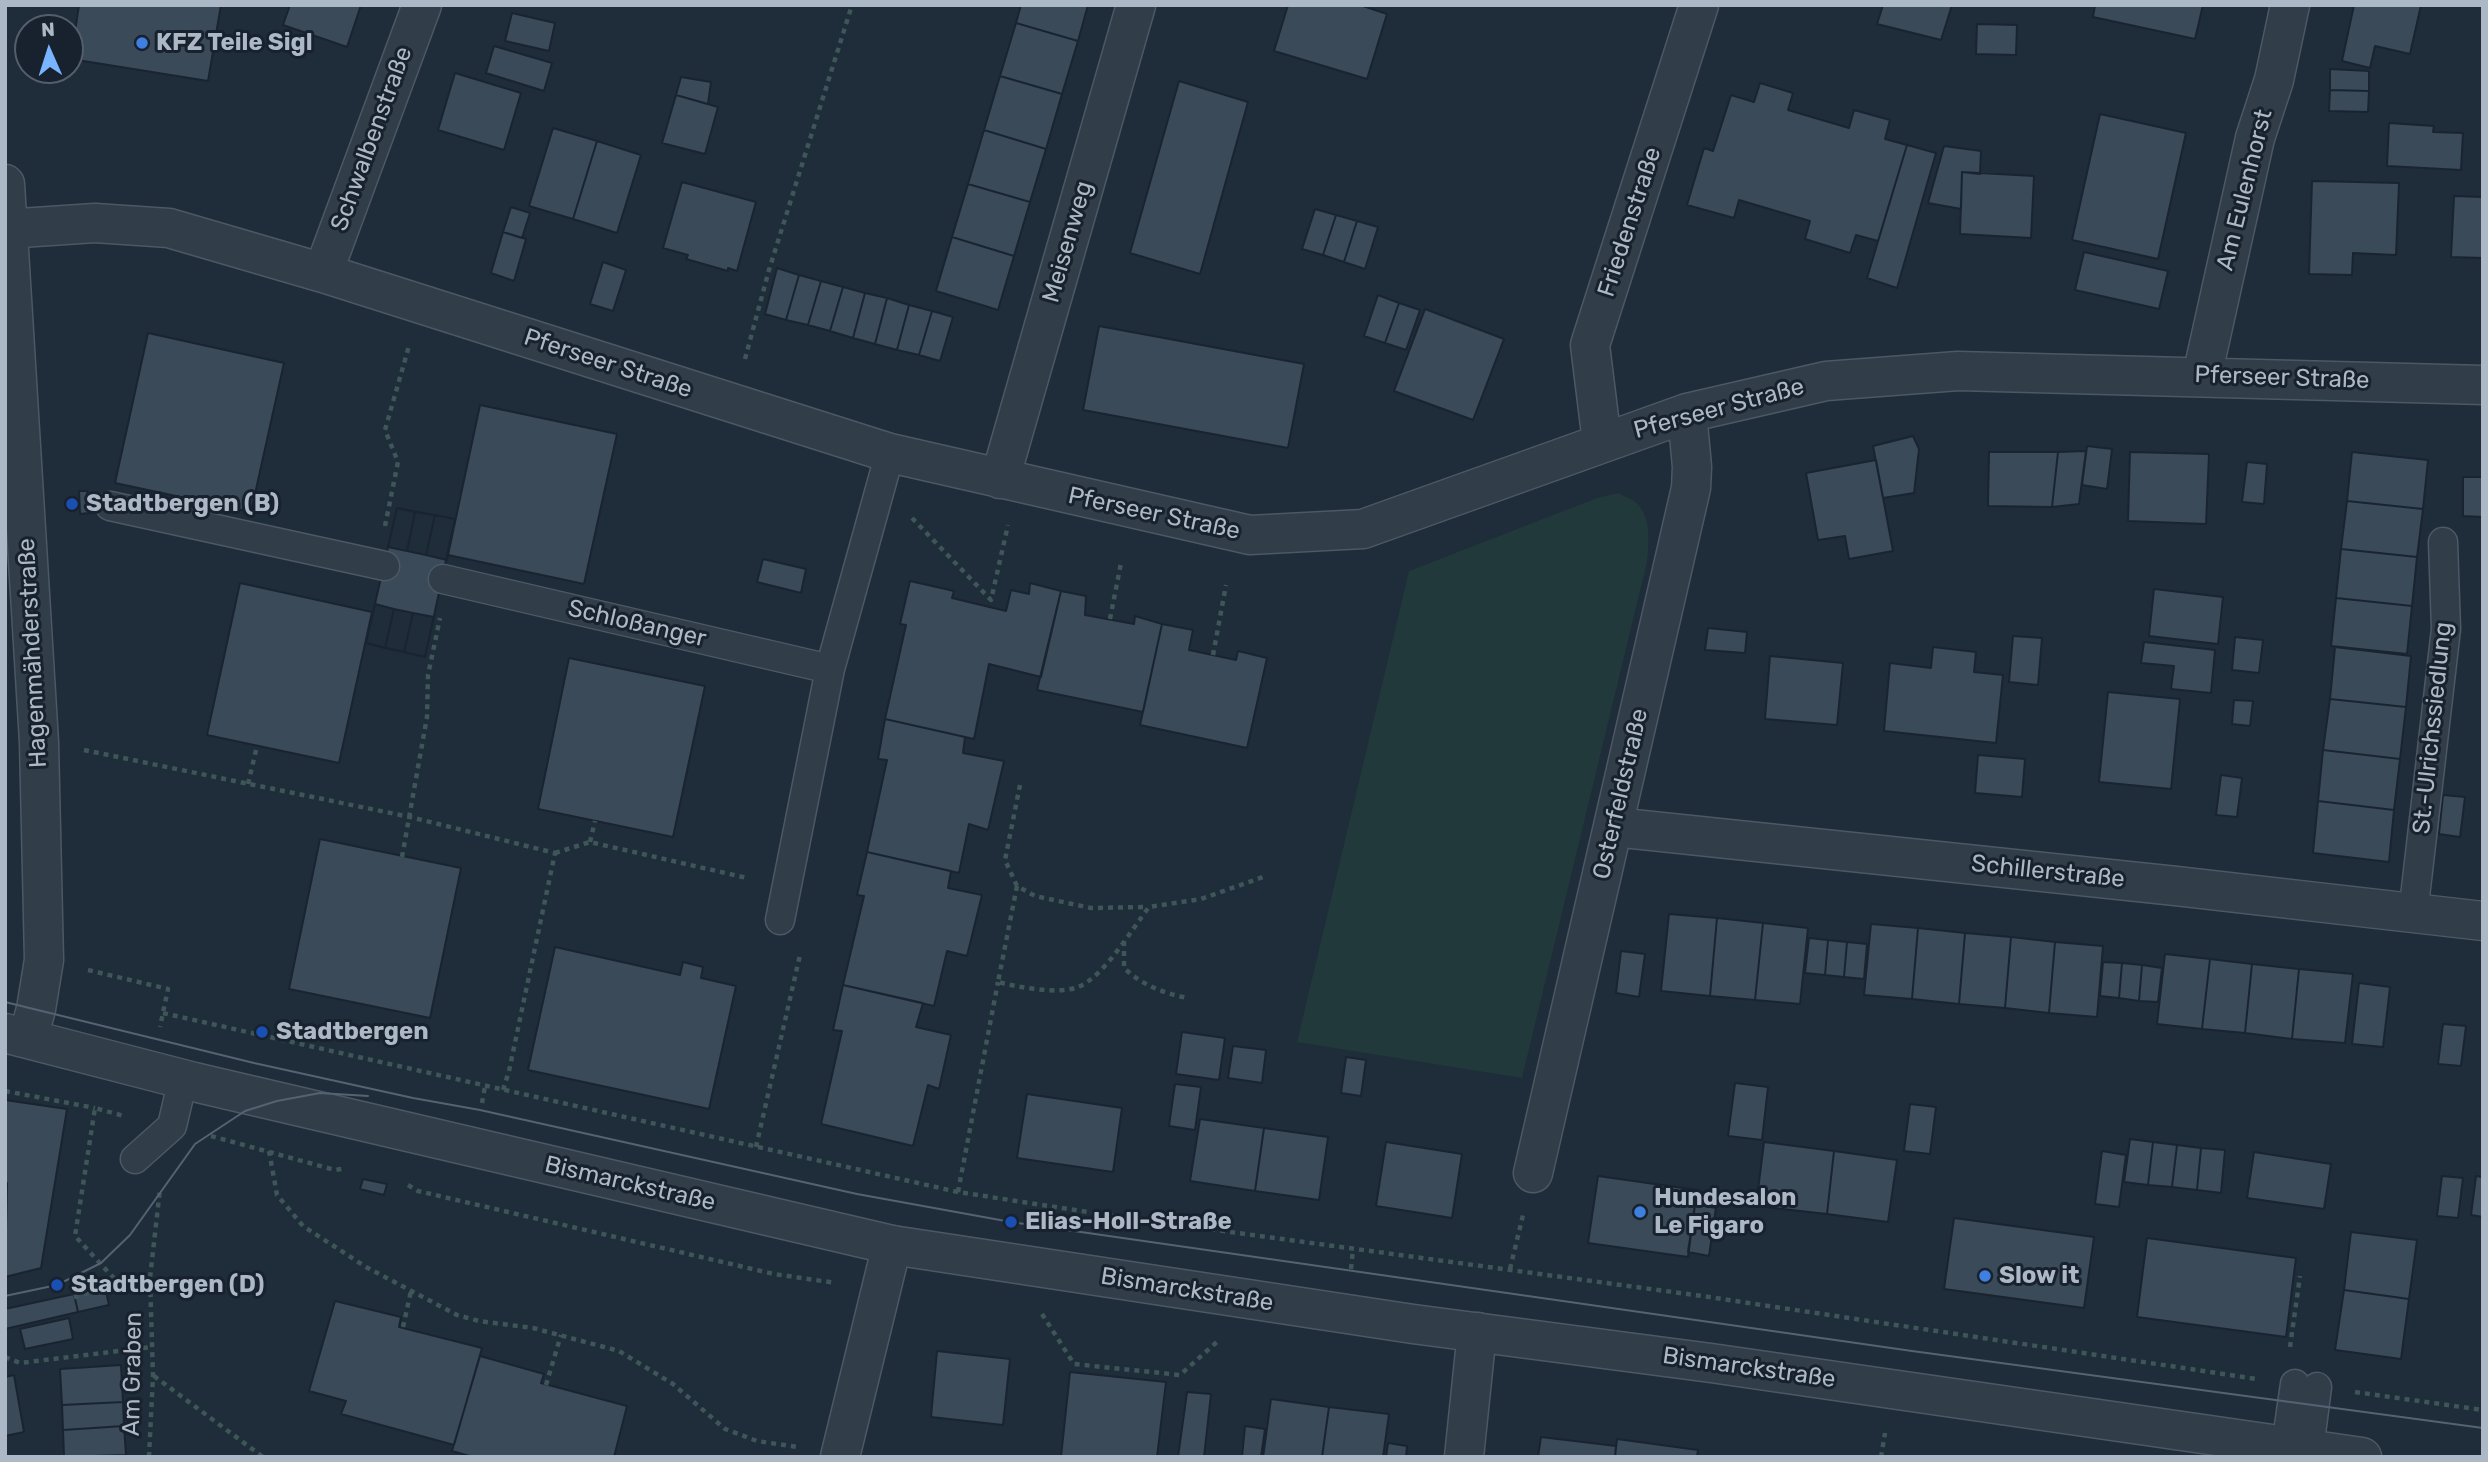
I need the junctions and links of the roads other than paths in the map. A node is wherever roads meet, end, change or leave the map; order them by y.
1 (422, 5) edge
2 (1136, 5) edge
3 (1699, 5) edge
4 (2290, 5) edge
5 (5, 184) edge
6 (7, 229) edge
7 (323, 273) junction
8 (2202, 376) junction
9 (2483, 385) edge
10 (1687, 413) junction
11 (1602, 442) junction
12 (890, 453) junction
13 (1008, 481) junction
14 (110, 506) dead end
15 (2442, 542) dead end
16 (385, 566) dead end
17 (443, 579) dead end
18 (830, 669) junction
19 (1614, 827) junction
20 (2413, 914) junction
21 (780, 920) dead end
22 (2483, 921) edge
23 (17, 1036) edge
24 (167, 1075) junction
25 (135, 1159) dead end
26 (1533, 1173) road end
27 (892, 1245) junction
28 (1476, 1332) junction
29 (2299, 1385) road end
30 (2298, 1448) junction
31 (841, 1455) edge
32 (1464, 1457) edge
33 (2362, 1457) edge

1 - 7 street, Schwalbenstraße
2 - 13 street, Meisenweg
3 - 11 street, Friedenstraße
4 - 8 street, Am Eulenhorst
5 - 6 street, Hagenmähderstraße
6 - 7 street, Pferseer Straße
6 - 23 street, Hagenmähderstraße
7 - 12 street, Pferseer Straße
8 - 9 street, Pferseer Straße
8 - 10 street, Pferseer Straße
10 - 11 street, Pferseer Straße
10 - 19 street, Osterfeldstraße
11 - 13 street, Pferseer Straße
12 - 13 street, Pferseer Straße
12 - 18 lane
14 - 16 lane
15 - 20 lane, St.-Ulrichssiedlung
17 - 18 lane, Schloßanger
18 - 21 lane
19 - 20 street, Schillerstraße
19 - 26 street, Osterfeldstraße
20 - 22 street, Schillerstraße
23 - 24 street, Bismarckstraße
24 - 25 lane
24 - 27 street, Bismarckstraße
27 - 28 street, Bismarckstraße
27 - 31 street
28 - 30 street, Bismarckstraße
28 - 32 street
29 - 30 lane
30 - 33 street, Bismarckstraße

